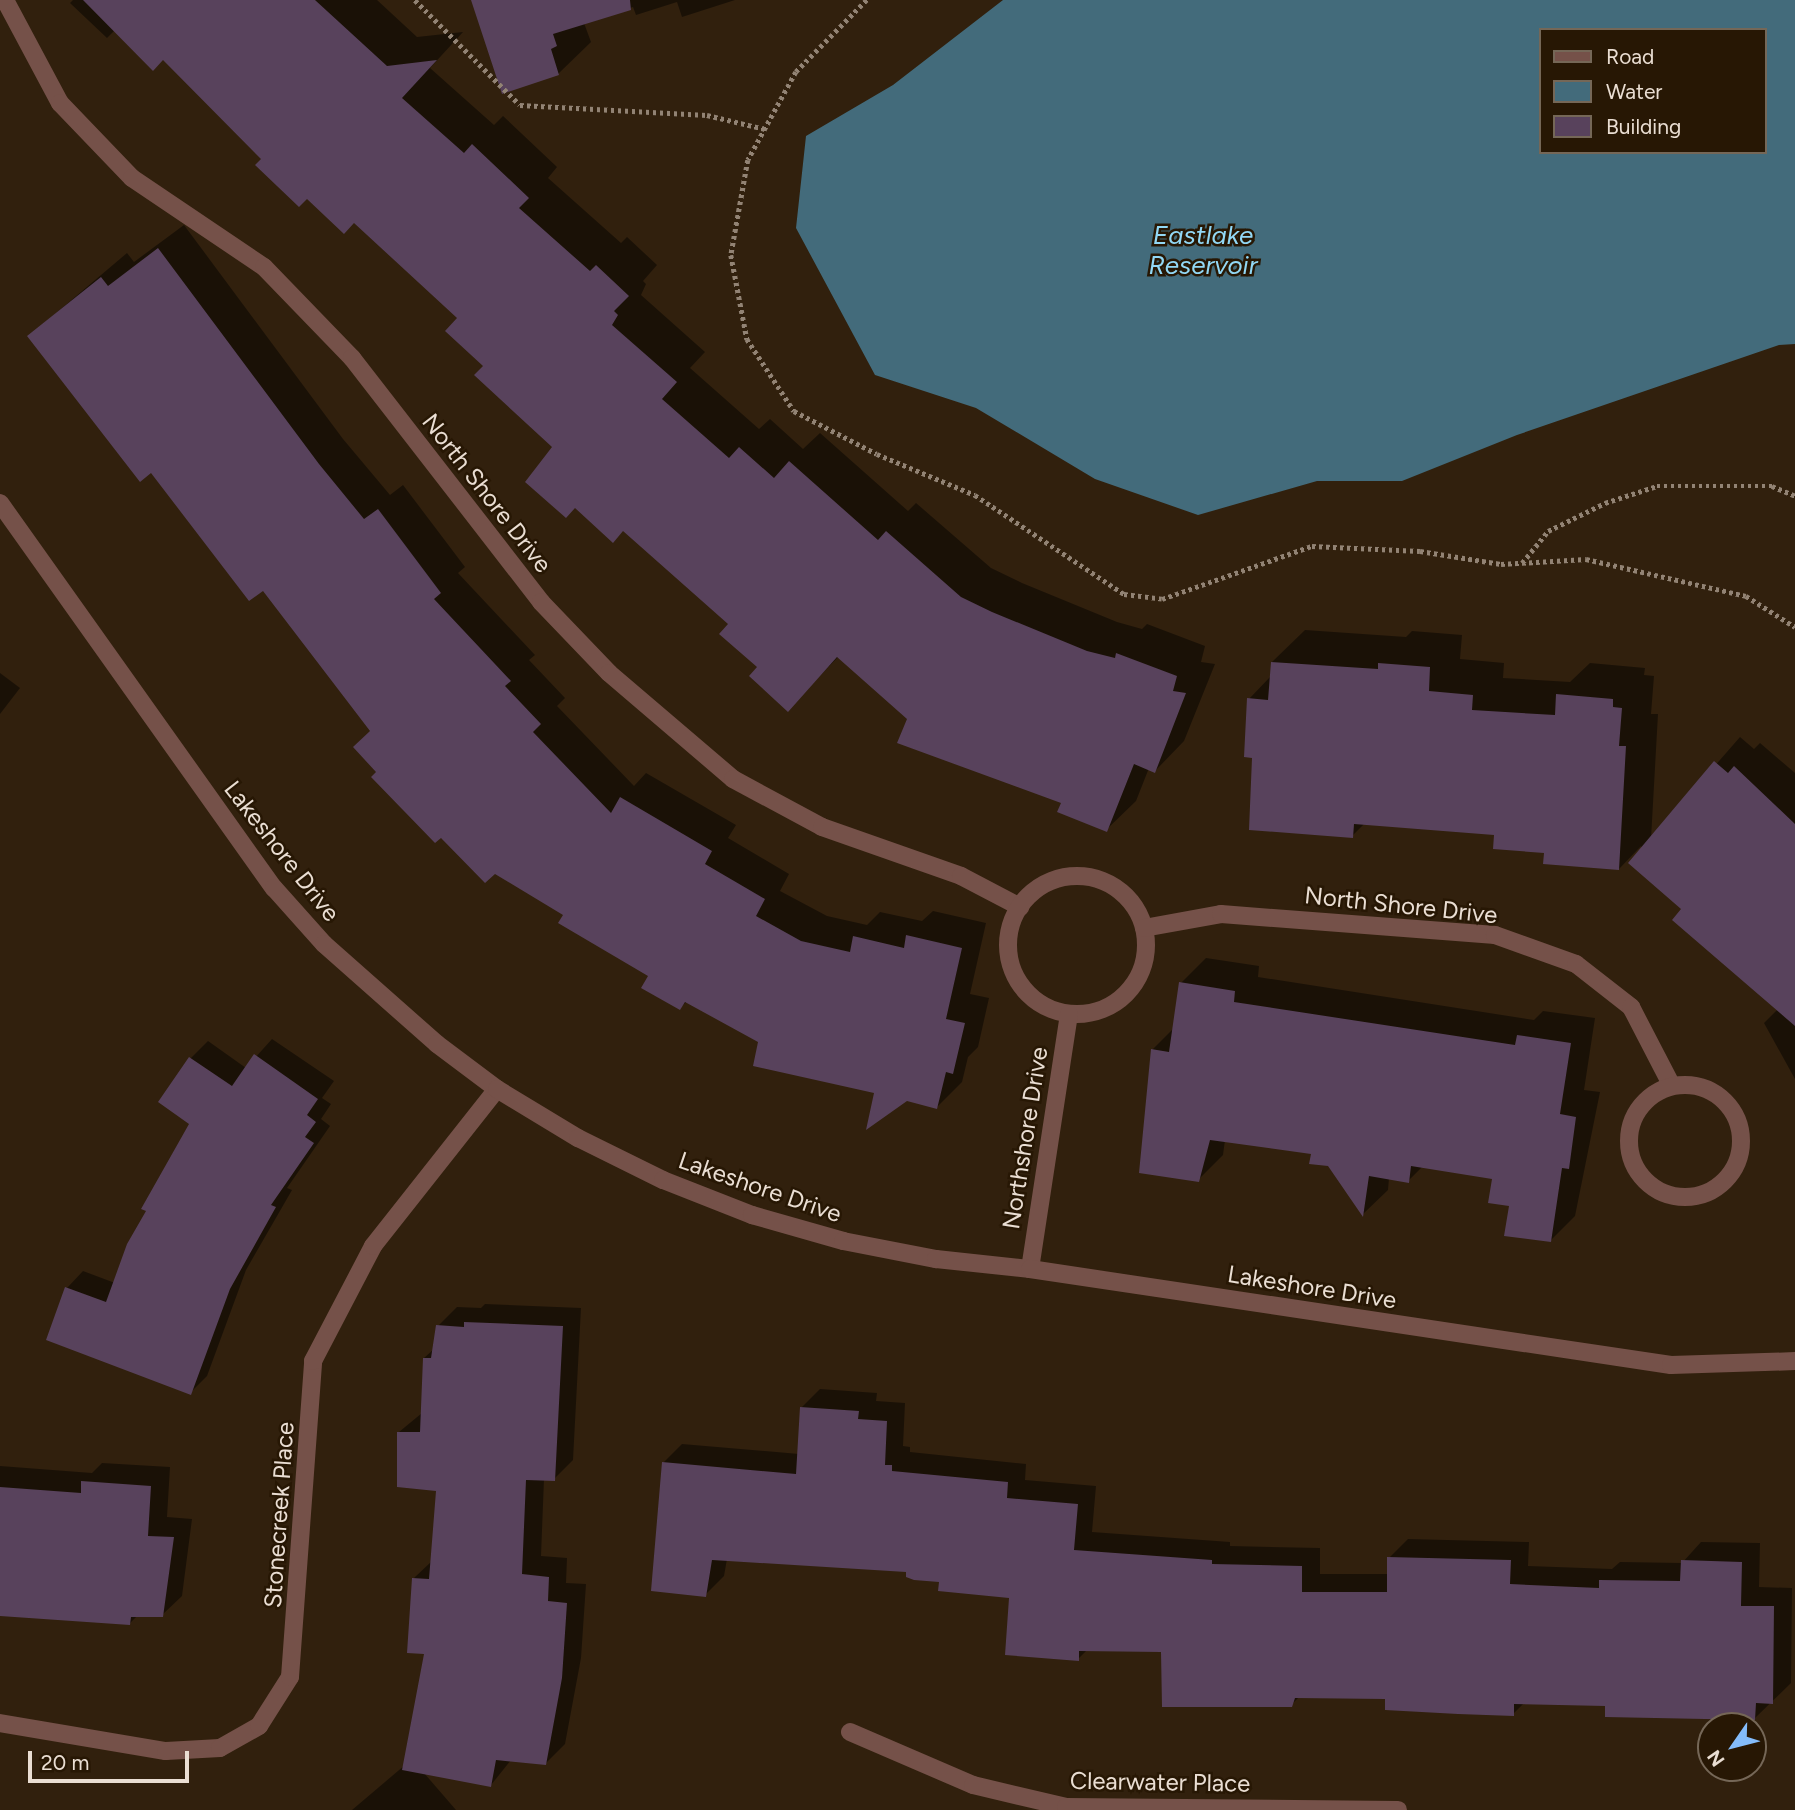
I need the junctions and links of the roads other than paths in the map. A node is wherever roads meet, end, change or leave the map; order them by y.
1 (5, 0) edge
2 (0, 503) edge
3 (1020, 907) junction
4 (1144, 928) junction
5 (1069, 1014) junction
6 (1672, 1086) junction
7 (497, 1089) junction
8 (1030, 1269) junction
9 (1795, 1361) edge
10 (0, 1723) edge
11 (850, 1732) dead end
12 (1398, 1810) edge

1 - 3 street, North Shore Drive
2 - 7 street, Lakeshore Drive
3 - 4 street
3 - 5 street
4 - 5 street
4 - 6 street, North Shore Drive
5 - 8 street, Northshore Drive
6 - 6 street
7 - 8 street, Lakeshore Drive
7 - 10 street, Stonecreek Place
8 - 9 street, Lakeshore Drive
11 - 12 street, Clearwater Place

